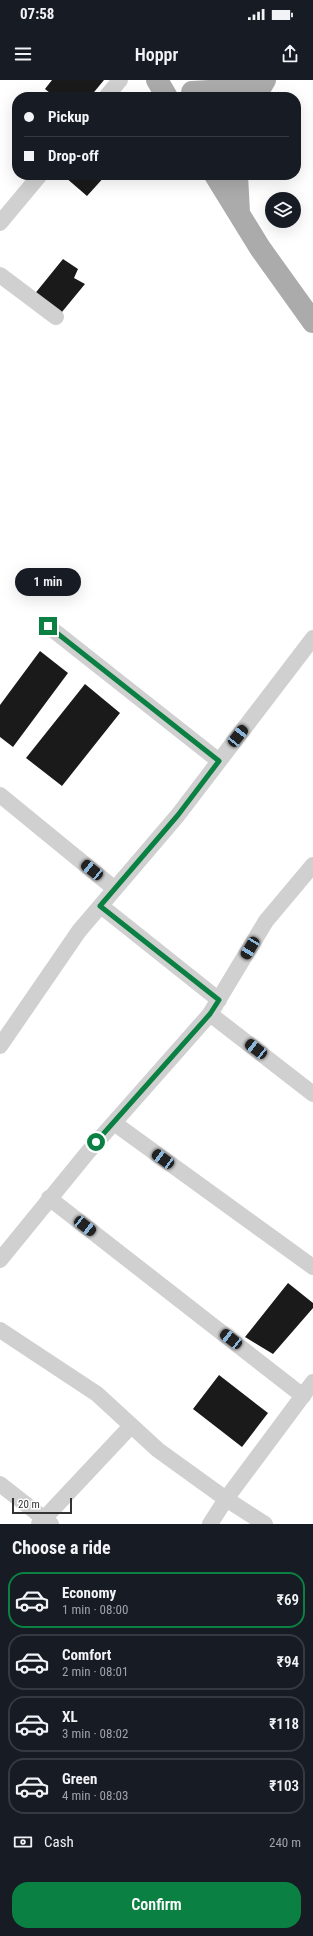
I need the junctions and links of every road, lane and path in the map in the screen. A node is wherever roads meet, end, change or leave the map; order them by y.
1 (120, 80) edge
2 (157, 80) edge
3 (244, 80) edge
4 (266, 80) edge
5 (190, 90) edge
6 (110, 92) edge
7 (164, 92) edge
8 (258, 92) edge
9 (36, 180) edge
10 (218, 180) edge
11 (237, 180) edge
12 (239, 214) junction
13 (0, 223) edge
14 (0, 275) edge
15 (56, 317) dead end
16 (313, 322) edge
17 (48, 626) dead end
18 (313, 638) edge
19 (219, 761) junction
20 (0, 795) edge
21 (313, 866) edge
22 (115, 889) junction
23 (100, 906) junction
24 (219, 1000) junction
25 (210, 1014) junction
26 (0, 1046) edge
27 (313, 1094) edge
28 (114, 1123) junction
29 (49, 1198) junction
30 (0, 1260) edge
31 (313, 1267) edge
32 (0, 1330) edge
33 (313, 1382) edge
34 (303, 1396) junction
35 (131, 1426) junction
36 (0, 1484) edge
37 (226, 1500) junction
38 (44, 1522) edge
39 (210, 1524) edge
40 (265, 1524) edge

1 - 6 street
2 - 7 main road
3 - 5 main road
4 - 8 main road
9 - 13 street
10 - 12 main road
11 - 12 main road
12 - 16 main road
14 - 15 street
17 - 19 street
18 - 19 street
19 - 22 street
20 - 22 street
21 - 24 street
22 - 23 street
23 - 24 street
23 - 26 street
24 - 25 street
25 - 27 street
25 - 28 street
28 - 29 street
28 - 31 street
29 - 30 street
29 - 34 street
32 - 35 street
33 - 34 street
34 - 37 street
35 - 37 street
35 - 38 street
36 - 38 street
37 - 39 street
37 - 40 street

